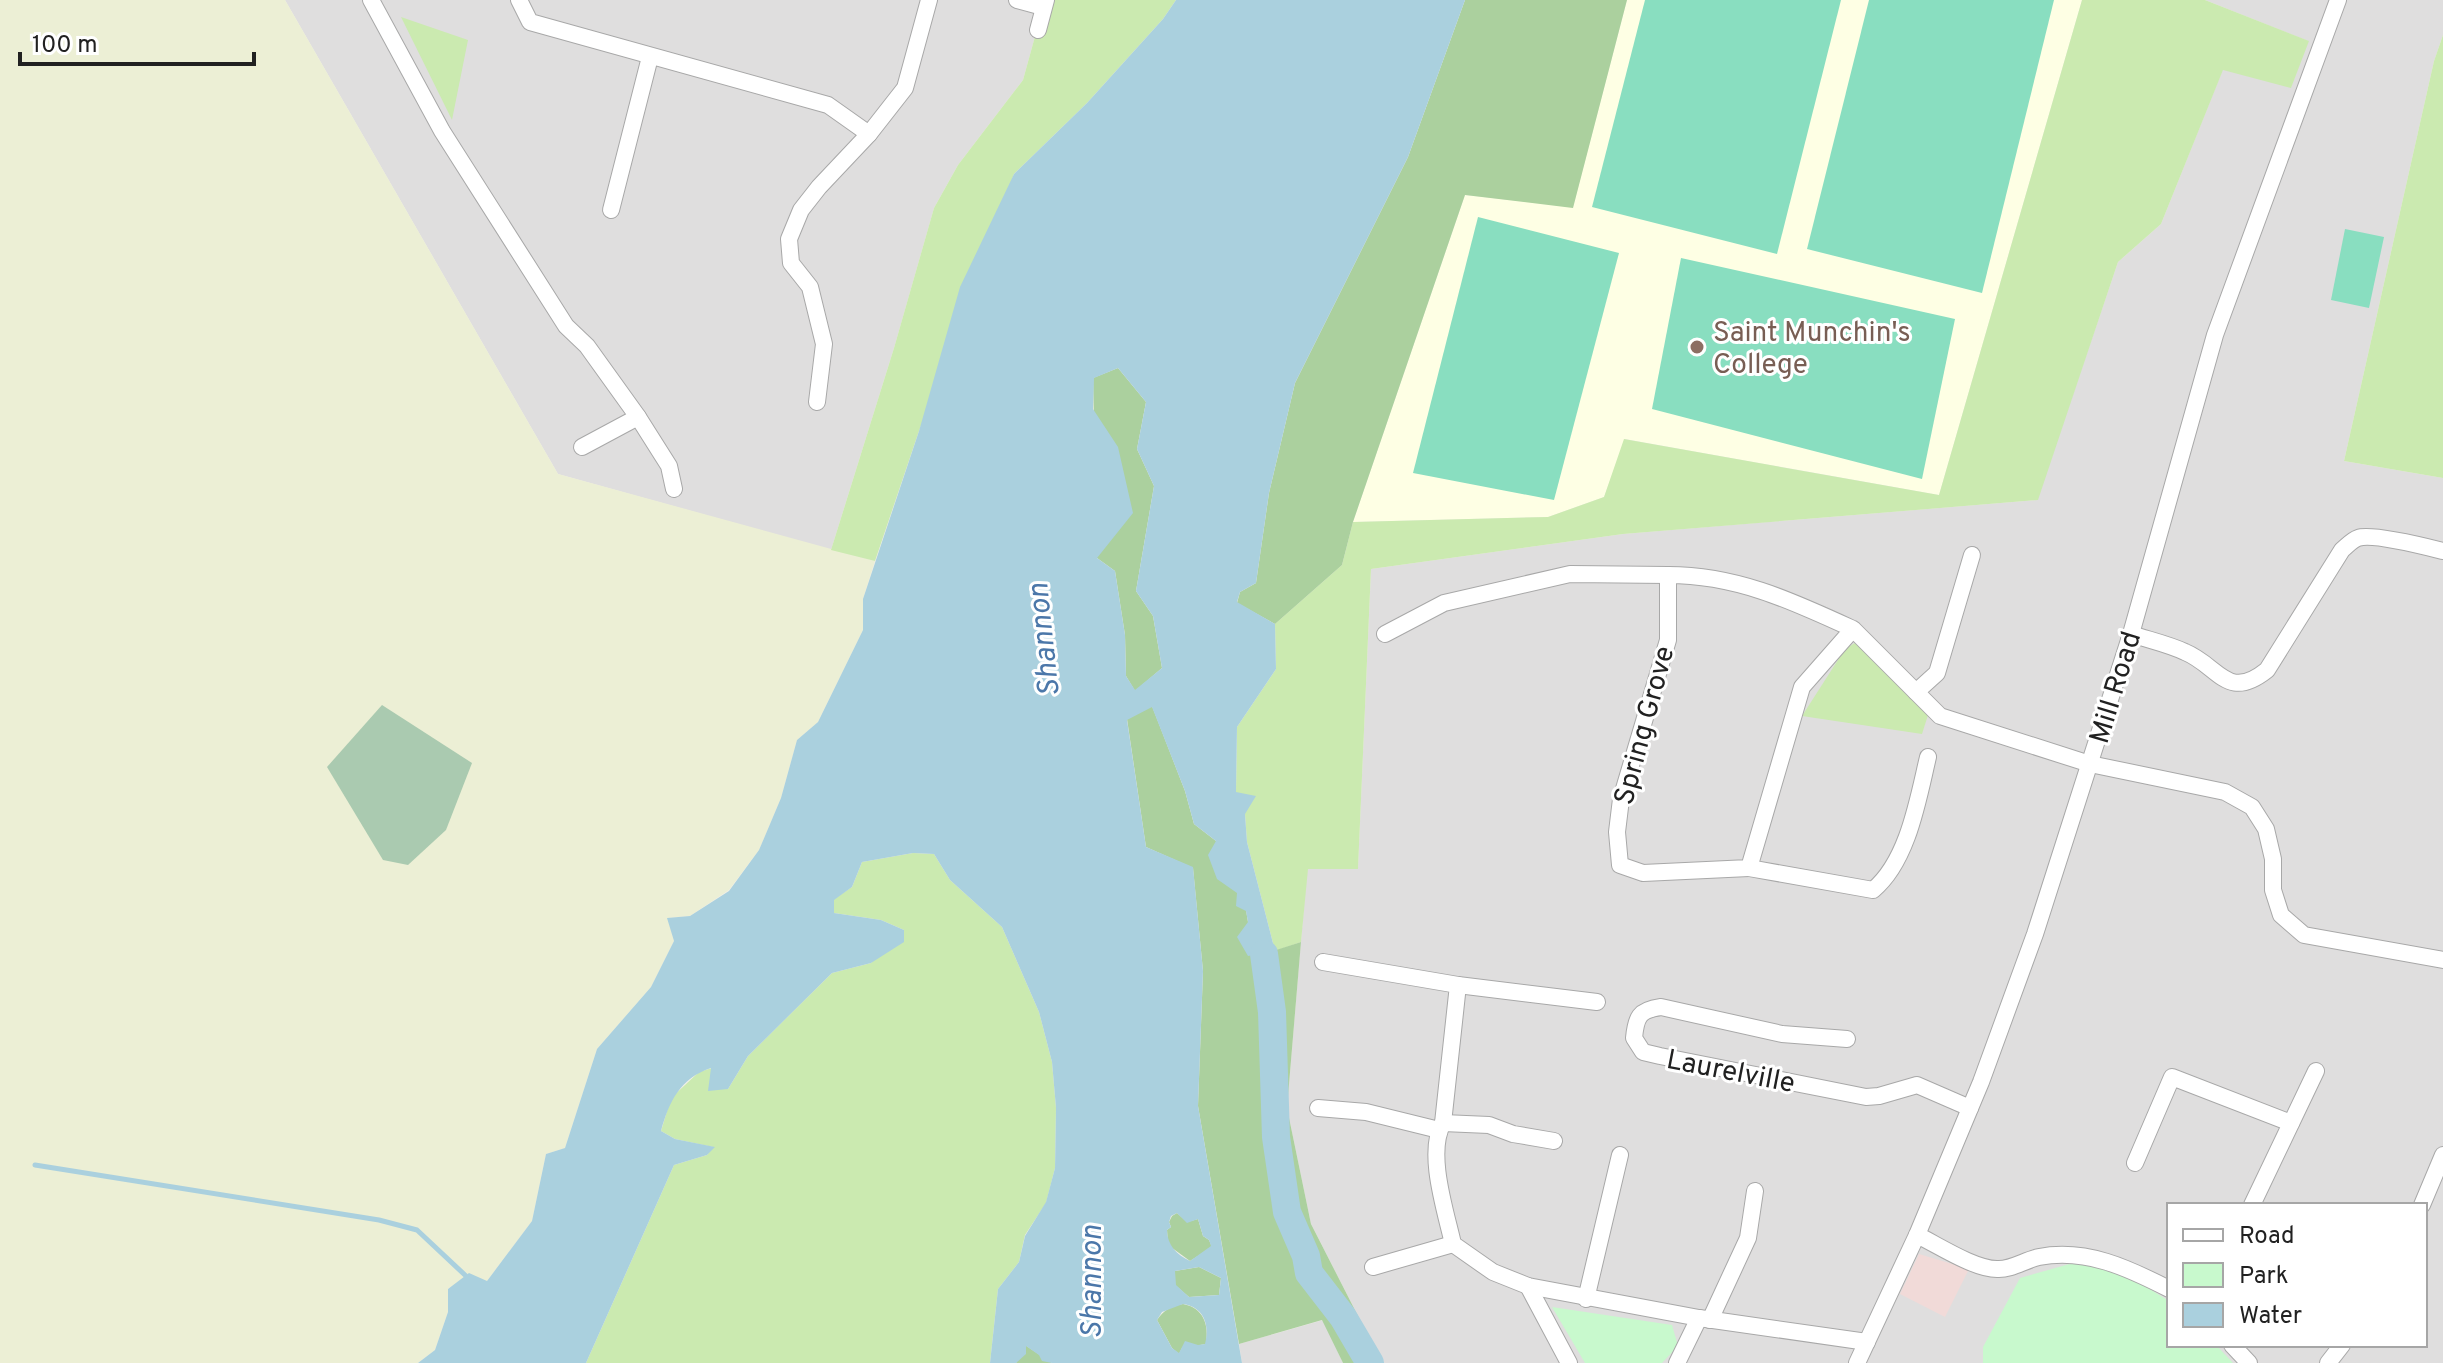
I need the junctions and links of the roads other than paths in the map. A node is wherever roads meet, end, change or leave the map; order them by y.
1 (371, 0) edge
2 (519, 0) edge
3 (929, 0) edge
4 (1017, 0) edge
5 (2338, 0) edge
6 (1044, 4) edge
7 (1038, 30) dead end
8 (650, 57) junction
9 (869, 134) junction
10 (611, 210) dead end
11 (817, 402) dead end
12 (638, 417) junction
13 (582, 447) dead end
14 (674, 489) dead end
15 (2443, 551) edge
16 (1972, 555) dead end
17 (1668, 575) junction
18 (1853, 629) junction
19 (1385, 634) dead end
20 (2131, 634) junction
21 (1916, 692) junction
22 (1928, 757) dead end
23 (2090, 764) junction
24 (1749, 868) junction
25 (2443, 960) edge
26 (1323, 962) dead end
27 (1458, 985) junction
28 (1597, 1002) dead end
29 (1847, 1039) dead end
30 (2316, 1071) dead end
31 (1318, 1108) dead end
32 (1970, 1108) junction
33 (2291, 1123) junction
34 (1441, 1126) junction
35 (1554, 1141) dead end
36 (1620, 1155) dead end
37 (2443, 1155) edge
38 (2135, 1163) dead end
39 (1755, 1191) dead end
40 (2253, 1203) edge
41 (2423, 1203) edge
42 (1917, 1235) junction
43 (1453, 1244) junction
44 (1373, 1267) dead end
45 (1528, 1286) junction
46 (2167, 1288) edge
47 (1586, 1299) junction
48 (1704, 1319) junction
49 (1867, 1342) junction
50 (2234, 1347) edge
51 (2340, 1347) edge
52 (1569, 1363) edge
53 (1677, 1363) edge
54 (1857, 1363) edge
55 (2249, 1363) edge
56 (2328, 1363) edge

1 - 12 street
2 - 8 street
3 - 9 street
4 - 6 street
5 - 20 street, Mill Road
6 - 7 street
8 - 9 street
8 - 10 street
9 - 11 street
12 - 13 street
12 - 14 street
15 - 20 street
16 - 21 street
17 - 18 street
17 - 19 street
17 - 24 street, Spring Grove
18 - 21 street
18 - 24 street
20 - 23 street, Mill Road
21 - 23 street
22 - 24 street
23 - 25 street
23 - 32 street, Mill Road
26 - 27 street
27 - 28 street
27 - 34 street
29 - 32 street, Laurelville
30 - 33 street
31 - 34 street
32 - 42 street, Mill Road
33 - 38 street
33 - 40 street
34 - 35 street
34 - 43 street
36 - 47 street
37 - 41 street
39 - 48 street
42 - 46 street
42 - 49 street, Mill Road
43 - 44 street
43 - 45 street
45 - 47 street
45 - 52 street
47 - 48 street
48 - 49 street
48 - 53 street
49 - 54 street, Mill Road
50 - 55 street
51 - 56 street

